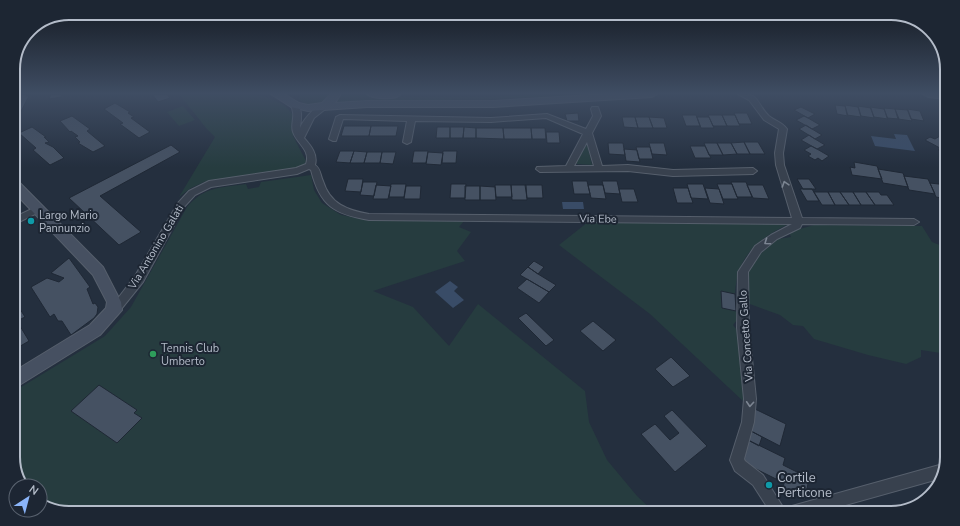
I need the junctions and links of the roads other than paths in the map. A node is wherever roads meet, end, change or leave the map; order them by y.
1 (298, 119) edge
2 (308, 119) edge
3 (340, 119) edge
4 (389, 119) edge
5 (411, 119) junction
6 (512, 119) edge
7 (554, 119) edge
8 (596, 119) edge
9 (768, 119) edge
10 (588, 133) junction
11 (301, 138) junction
12 (333, 139) dead end
13 (407, 142) dead end
14 (310, 166) junction
15 (568, 168) junction
16 (599, 168) junction
17 (540, 169) dead end
18 (753, 172) dead end
19 (20, 190) edge
20 (38, 209) junction
21 (20, 218) edge
22 (798, 221) junction
23 (914, 222) dead end
24 (114, 310) junction
25 (20, 377) edge
26 (937, 473) edge
27 (775, 506) edge
28 (817, 506) edge

1 - 11 street
2 - 11 street
3 - 12 street
4 - 5 street
5 - 6 street
5 - 13 street
7 - 10 street
8 - 10 street
22 -> 9 street
10 - 15 street
10 - 16 street
11 - 14 street
14 - 22 street, Via Ebe
14 - 24 street, Via Antonino Galati
15 - 16 street
15 - 17 street
16 - 18 street
19 - 20 main road
20 - 21 street
20 - 24 main road
22 - 23 street, Via Ebe
22 -> 27 street, Via Concetto Gallo
24 - 25 main road
26 - 28 street

